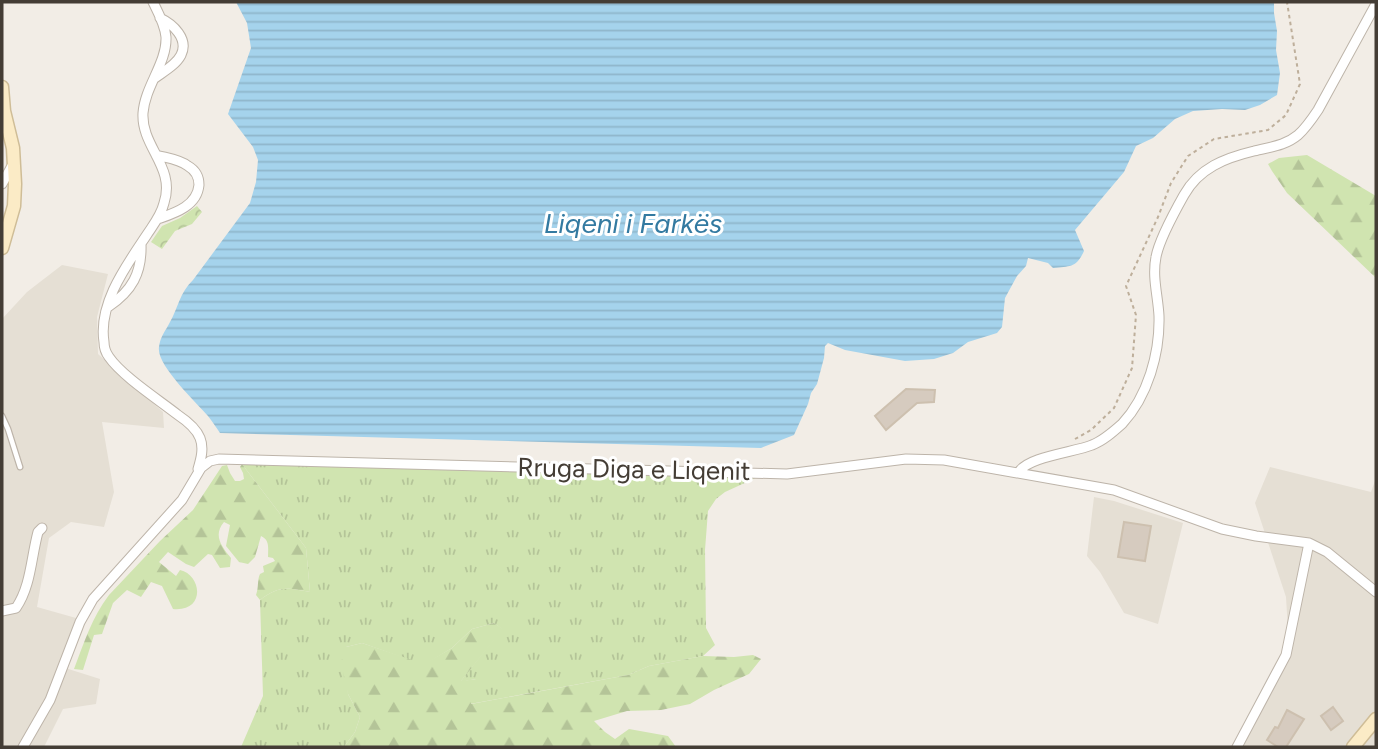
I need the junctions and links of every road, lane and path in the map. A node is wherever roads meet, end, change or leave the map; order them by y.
1 (153, 2) edge
2 (1287, 2) edge
3 (1375, 9) edge
4 (160, 18) junction
5 (153, 79) junction
6 (2, 87) edge
7 (3, 111) edge
8 (156, 155) junction
9 (14, 163) junction
10 (2, 184) edge
11 (158, 219) junction
12 (2, 248) edge
13 (2, 416) edge
14 (1063, 453) junction
15 (20, 467) dead end
16 (1019, 472) junction
17 (197, 474) junction
18 (42, 528) dead end
19 (1309, 543) junction
20 (1376, 592) edge
21 (2, 611) edge
22 (1376, 719) edge
23 (23, 747) edge
24 (1237, 747) edge
25 (1353, 747) edge

1 - 4 street
2 - 14 path
3 - 14 street
4 - 5 street
4 - 5 street
5 - 8 street
6 - 7 street
7 - 9 street
8 - 11 street
8 - 11 street
9 - 10 street
9 - 12 street
11 - 17 street
13 - 15 lane
14 - 16 street
16 - 17 street, Rruga Diga e Liqenit
16 - 19 street, Rruga Diga e Liqenit
17 - 23 street
18 - 21 street
19 - 20 street, Rruga Diga e Liqenit
19 - 24 street
22 - 25 street

